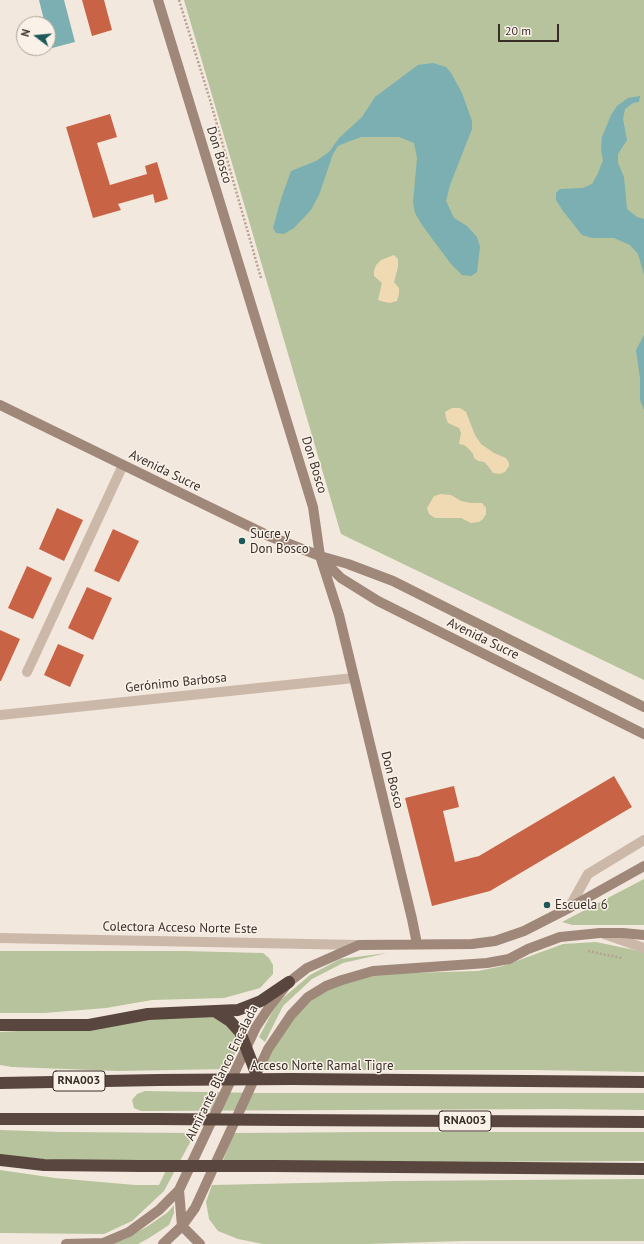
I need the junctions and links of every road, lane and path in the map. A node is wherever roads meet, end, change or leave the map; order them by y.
1 (158, 0) edge
2 (0, 405) edge
3 (123, 465) junction
4 (320, 556) junction
5 (27, 672) dead end
6 (354, 678) junction
7 (644, 707) edge
8 (0, 715) edge
9 (644, 734) edge
10 (644, 840) edge
11 (644, 866) edge
12 (569, 908) junction
13 (600, 933) junction
14 (644, 935) edge
15 (0, 938) edge
16 (417, 944) junction
17 (359, 945) junction
18 (644, 948) edge
19 (585, 950) dead end
20 (629, 960) dead end
21 (289, 982) junction
22 (216, 1012) junction
23 (0, 1025) edge
24 (246, 1048) junction
25 (256, 1073) junction
26 (0, 1082) edge
27 (644, 1082) edge
28 (0, 1118) edge
29 (644, 1122) edge
30 (0, 1160) edge
31 (644, 1169) edge
32 (179, 1190) junction
33 (182, 1226) junction
34 (66, 1244) edge
35 (163, 1244) edge
36 (200, 1244) edge

1 - 4 main road, Don Bosco
2 - 3 main road, Avenida Sucre
3 - 4 main road, Avenida Sucre
3 - 5 street
4 - 6 main road, Don Bosco
4 - 7 main road, Avenida Sucre
4 - 9 main road, Avenida Sucre
6 - 8 street, Gerónimo Barbosa
6 - 16 main road, Don Bosco
10 - 12 street
11 - 12 main road, Almirante Blanco Encalada
12 - 16 main road, Almirante Blanco Encalada
13 - 14 main road
13 - 18 street
13 - 25 main road
15 - 17 street, Colectora Acceso Norte Este
16 - 17 main road, Almirante Blanco Encalada
17 - 21 main road, Almirante Blanco Encalada
19 - 20 path
21 - 22 highway
21 - 24 main road, Almirante Blanco Encalada
22 - 23 highway
22 - 24 highway
24 - 25 highway
24 - 32 main road, Almirante Blanco Encalada
25 - 33 main road
26 - 27 highway, Acceso Norte Ramal Tigre / RNA003, bridge
28 - 29 highway, RNA003, bridge
30 - 31 highway, bridge
32 - 33 main road
32 - 34 main road, Almirante Blanco Encalada
33 - 35 main road
33 - 36 main road

